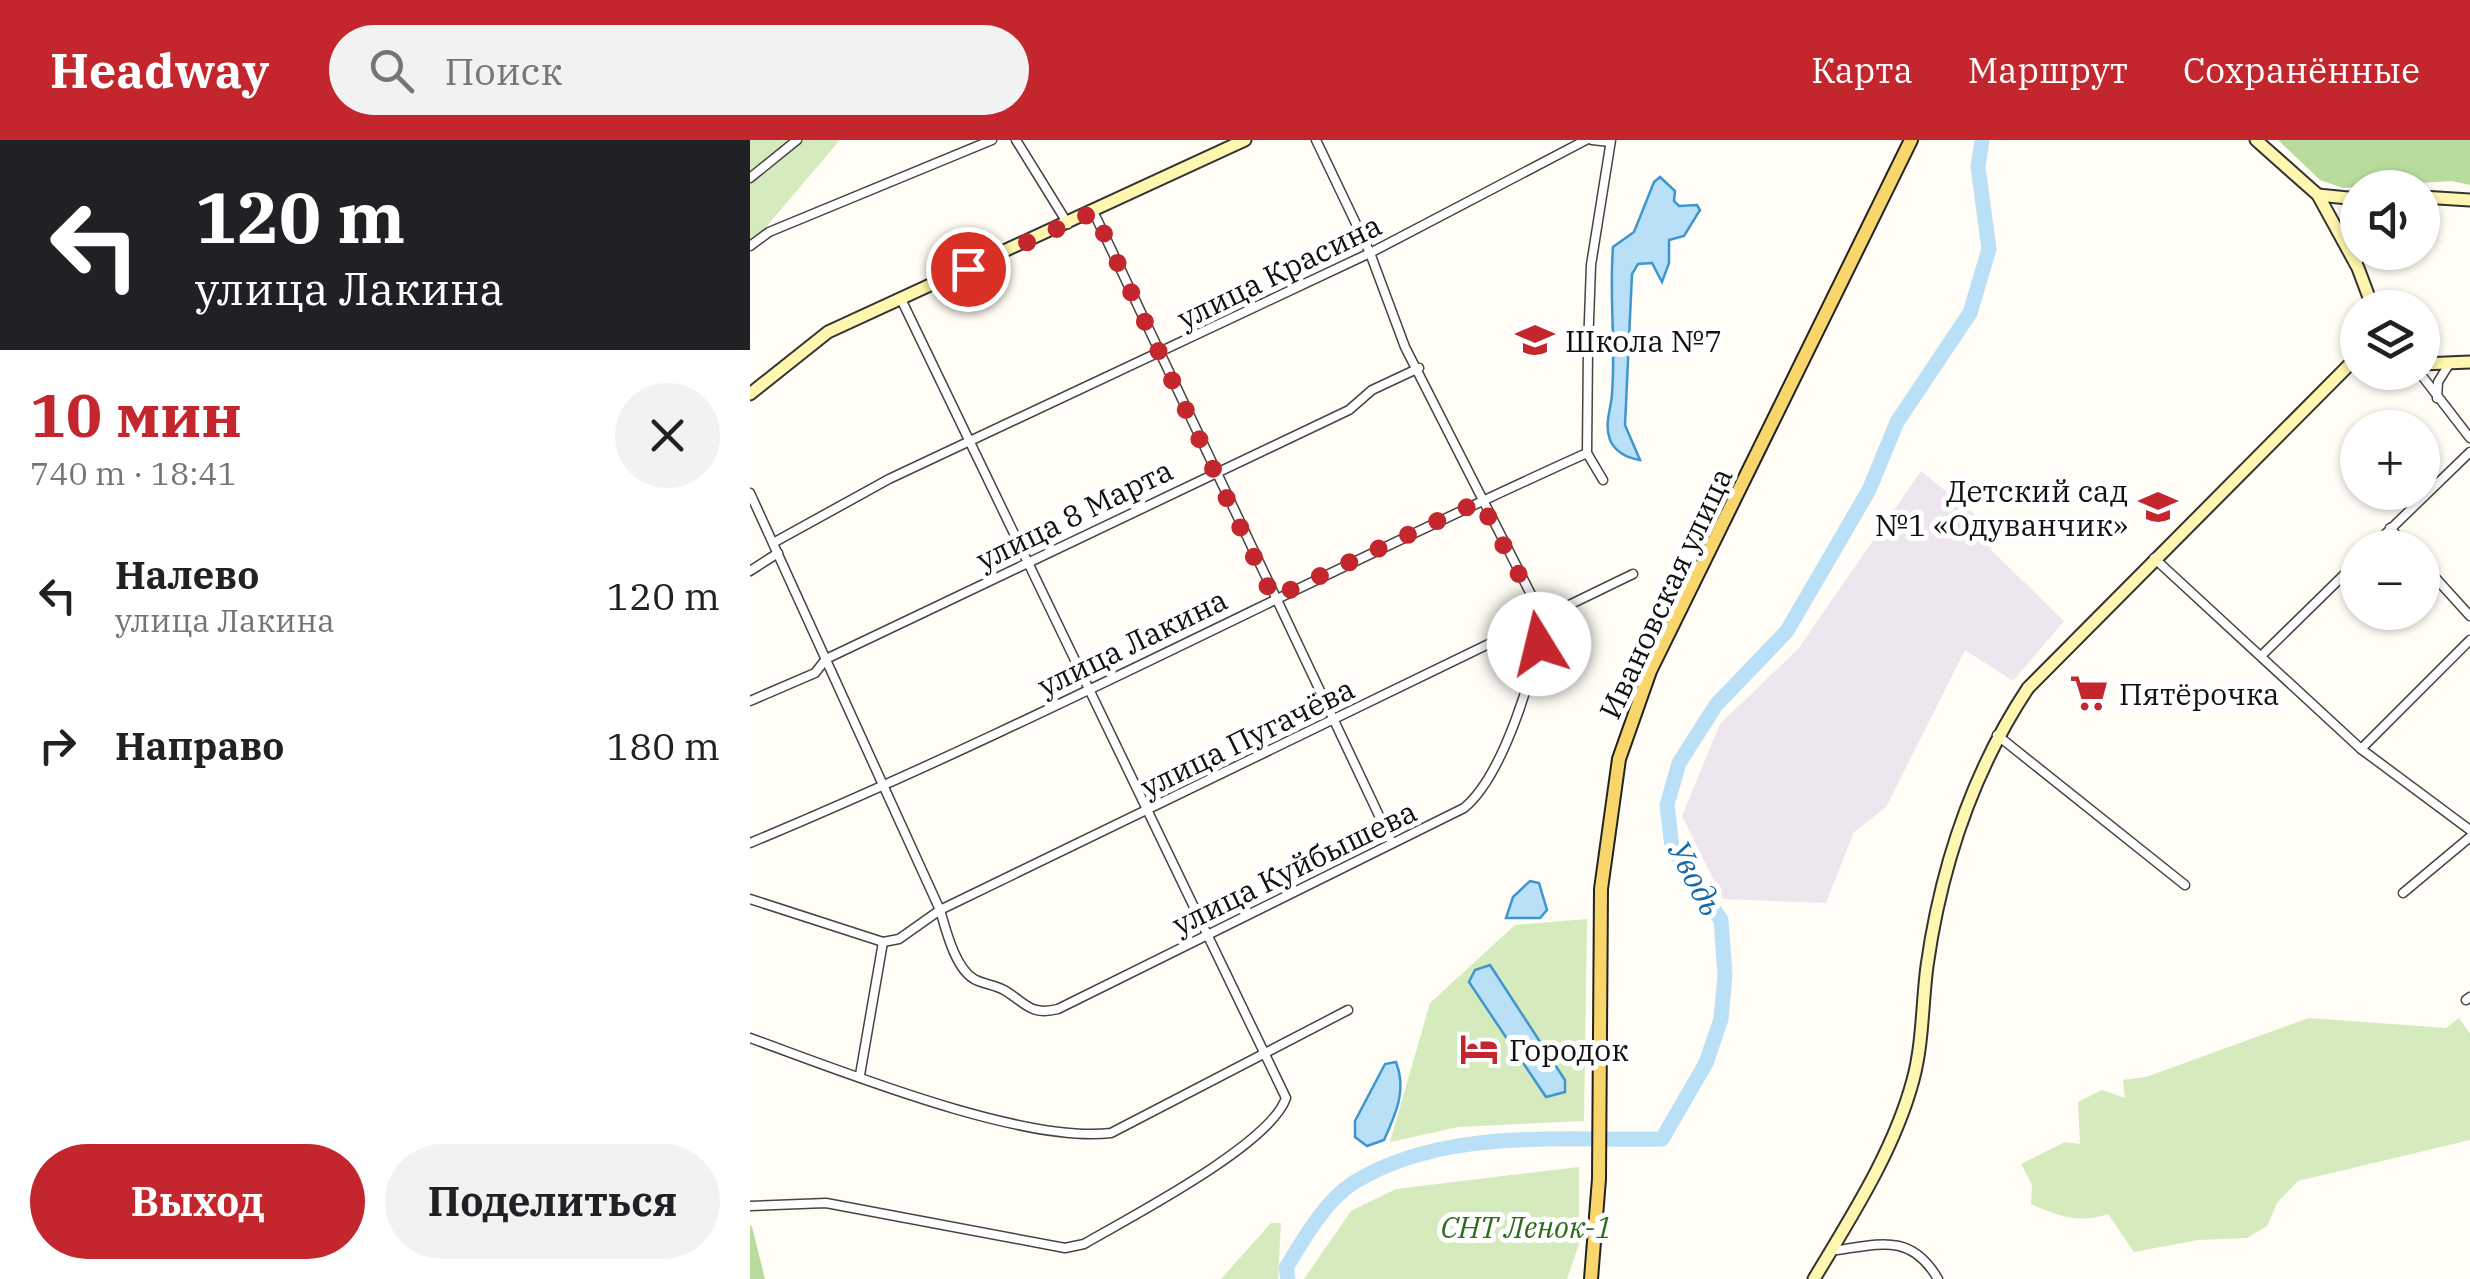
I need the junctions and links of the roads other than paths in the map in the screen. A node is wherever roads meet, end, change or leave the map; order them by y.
1 (797, 140) edge
2 (992, 140) edge
3 (1016, 140) edge
4 (1031, 140) edge
5 (1245, 140) edge
6 (1316, 140) edge
7 (1589, 140) edge
8 (1912, 140) edge
9 (2257, 140) edge
10 (1610, 141) edge
11 (1023, 152) junction
12 (750, 178) edge
13 (2318, 195) junction
14 (2340, 197) edge
15 (2440, 198) edge
16 (2470, 200) edge
17 (1094, 212) junction
18 (1068, 224) junction
19 (2340, 235) edge
20 (750, 246) edge
21 (1370, 253) junction
22 (901, 299) junction
23 (1162, 352) junction
24 (2470, 362) edge
25 (2440, 365) edge
26 (2448, 366) junction
27 (1419, 368) junction
28 (2340, 374) edge
29 (2430, 390) edge
30 (750, 394) edge
31 (2436, 398) junction
32 (2470, 438) edge
33 (969, 440) junction
34 (2470, 452) edge
35 (1587, 453) junction
36 (1214, 472) junction
37 (1602, 480) dead end
38 (750, 493) edge
39 (1480, 501) junction
40 (2390, 528) edge
41 (773, 544) junction
42 (778, 553) junction
43 (2154, 558) junction
44 (1028, 561) junction
45 (750, 571) edge
46 (1632, 574) dead end
47 (2340, 579) edge
48 (2440, 584) edge
49 (1273, 598) junction
50 (2470, 616) edge
51 (1542, 618) junction
52 (2470, 640) edge
53 (2261, 656) junction
54 (826, 659) junction
55 (1089, 690) junction
56 (750, 702) edge
57 (1333, 720) junction
58 (1997, 735) junction
59 (2362, 749) junction
60 (884, 787) junction
61 (1147, 810) junction
62 (2470, 833) edge
63 (750, 843) edge
64 (1392, 843) junction
65 (2185, 885) dead end
66 (2403, 893) dead end
67 (750, 898) edge
68 (940, 910) junction
69 (1207, 935) junction
70 (882, 942) junction
71 (1348, 1010) dead end
72 (751, 1040) edge
73 (1264, 1053) junction
74 (860, 1075) junction
75 (750, 1206) edge
76 (1831, 1251) junction
77 (1591, 1279) edge
78 (1814, 1279) edge
79 (1938, 1279) edge

1 - 12 street
2 - 20 street
3 - 11 street
4 - 11 street
5 - 17 street
6 - 21 street
7 - 10 street, улица Красина
7 - 21 street, улица Красина
8 - 77 main road, Ивановская улица
9 - 13 street
10 - 35 street
11 - 18 street
13 - 14 street
13 - 19 street
15 - 16 street
17 - 18 street
17 - 23 street
18 - 22 street
21 - 23 street, улица Красина
21 - 27 street
22 - 30 street
22 - 33 street
23 - 33 street, улица Красина
23 - 36 street
24 - 26 street
25 - 26 street
26 - 31 street
27 - 36 street, улица 8 Марта
27 - 39 street
28 - 43 street
29 - 31 street
31 - 32 street
33 - 41 street, улица Красина
33 - 44 street
34 - 40 street
35 - 37 street
35 - 39 street, улица Лакина
36 - 44 street, улица 8 Марта
36 - 49 street
38 - 41 street
39 - 49 street, улица Лакина
39 - 51 street
41 - 42 street
42 - 45 street
42 - 54 street
43 - 53 street
43 - 58 street
44 - 54 street, улица 8 Марта
44 - 55 street
46 - 51 street, улица Пугачёва
47 - 53 street
48 - 50 street
49 - 55 street, улица Лакина
49 - 57 street
51 - 57 street, улица Пугачёва
51 - 64 street, улица Куйбышева
52 - 59 street
53 - 59 street
54 - 56 street, улица 8 Марта
54 - 60 street
55 - 60 street, улица Лакина
55 - 61 street
57 - 61 street, улица Пугачёва
57 - 64 street
58 - 65 street
58 - 76 street
59 - 62 street
60 - 63 street, улица Лакина
60 - 68 street
61 - 68 street, улица Пугачёва
61 - 69 street
62 - 66 street
64 - 69 street, улица Куйбышева
67 - 70 street
68 - 69 street, улица Куйбышева
68 - 70 street, улица Пугачёва
69 - 73 street
70 - 74 street
71 - 73 street
72 - 74 street
73 - 74 street
73 - 75 street
76 - 78 street
76 - 79 street

